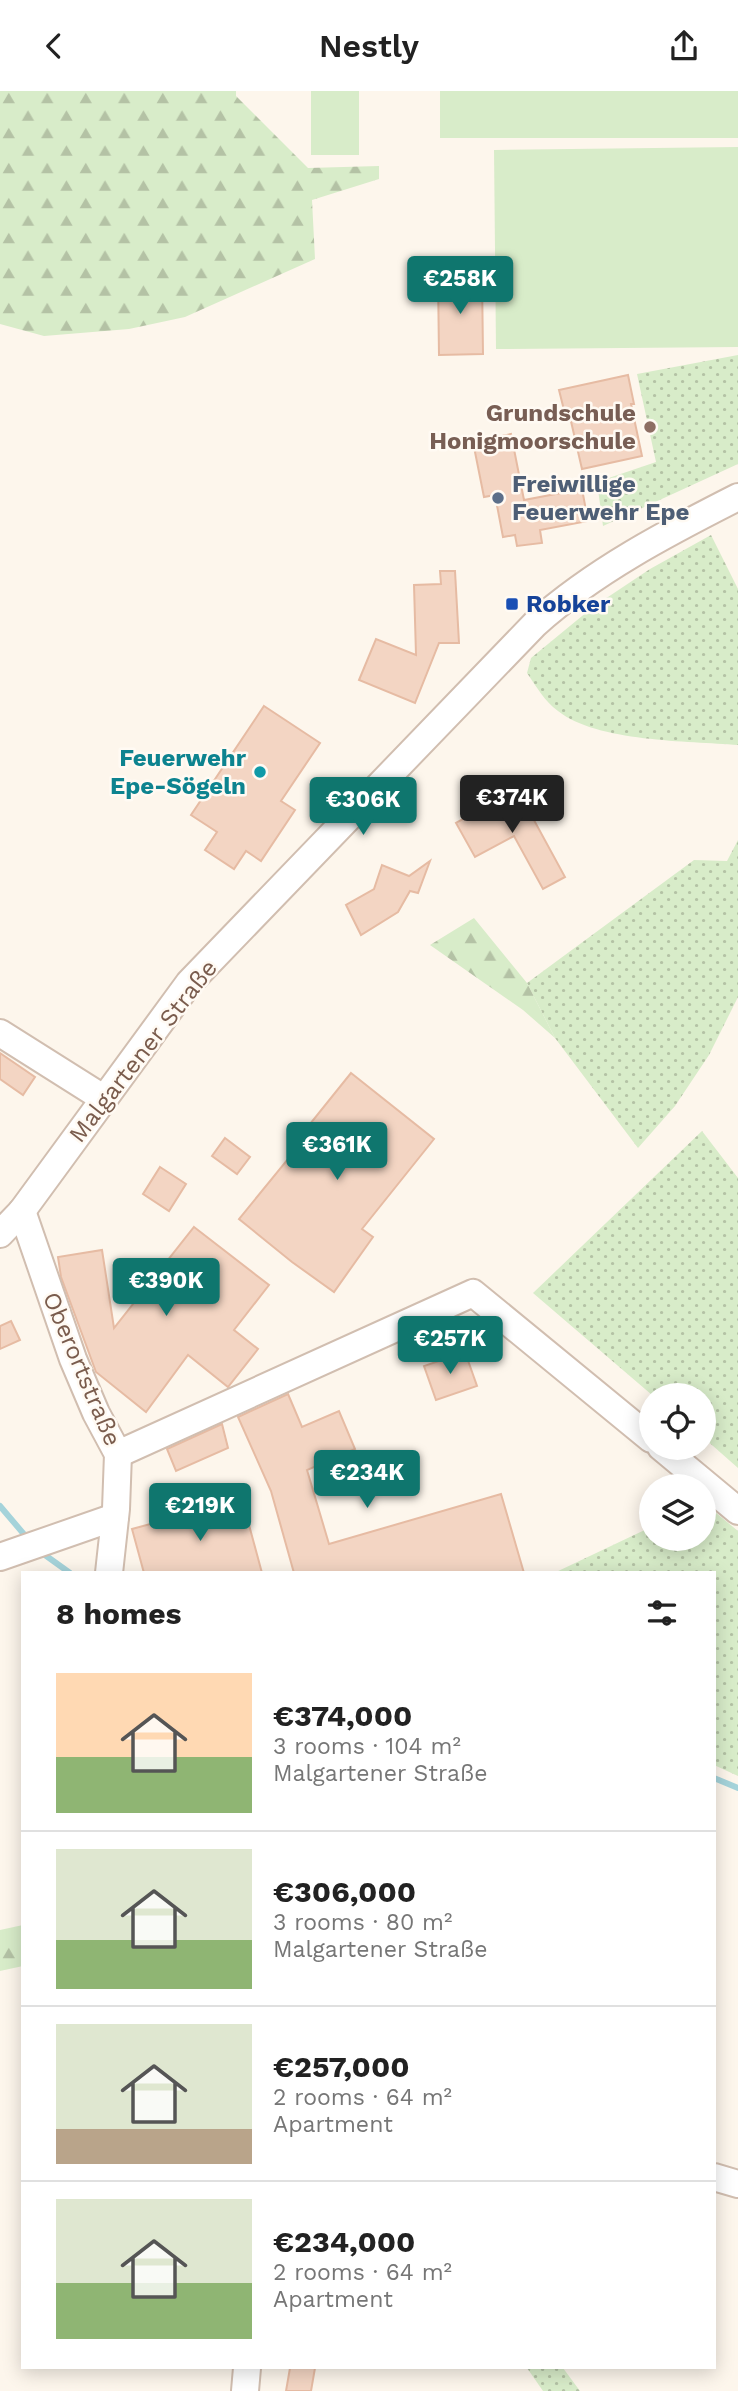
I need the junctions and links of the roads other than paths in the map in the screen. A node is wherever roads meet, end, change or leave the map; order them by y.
1 (738, 497) edge
2 (0, 1033) edge
3 (103, 1098) junction
4 (22, 1211) junction
5 (0, 1234) edge
6 (639, 1429) edge
7 (118, 1454) junction
8 (677, 1460) edge
9 (738, 1511) edge
10 (115, 1517) junction
11 (22, 1549) edge
12 (109, 1571) edge
13 (716, 2178) edge
14 (738, 2184) edge
15 (247, 2369) edge
16 (244, 2391) edge

1 - 3 street, Malgartener Straße
2 - 3 street
3 - 4 street, Malgartener Straße
4 - 5 street, Malgartener Straße
4 - 7 street, Oberortstraße
6 - 7 street
7 - 10 street, Oberortstraße
8 - 9 street
10 - 11 street
10 - 12 street, Oberortstraße
13 - 14 street
15 - 16 street

